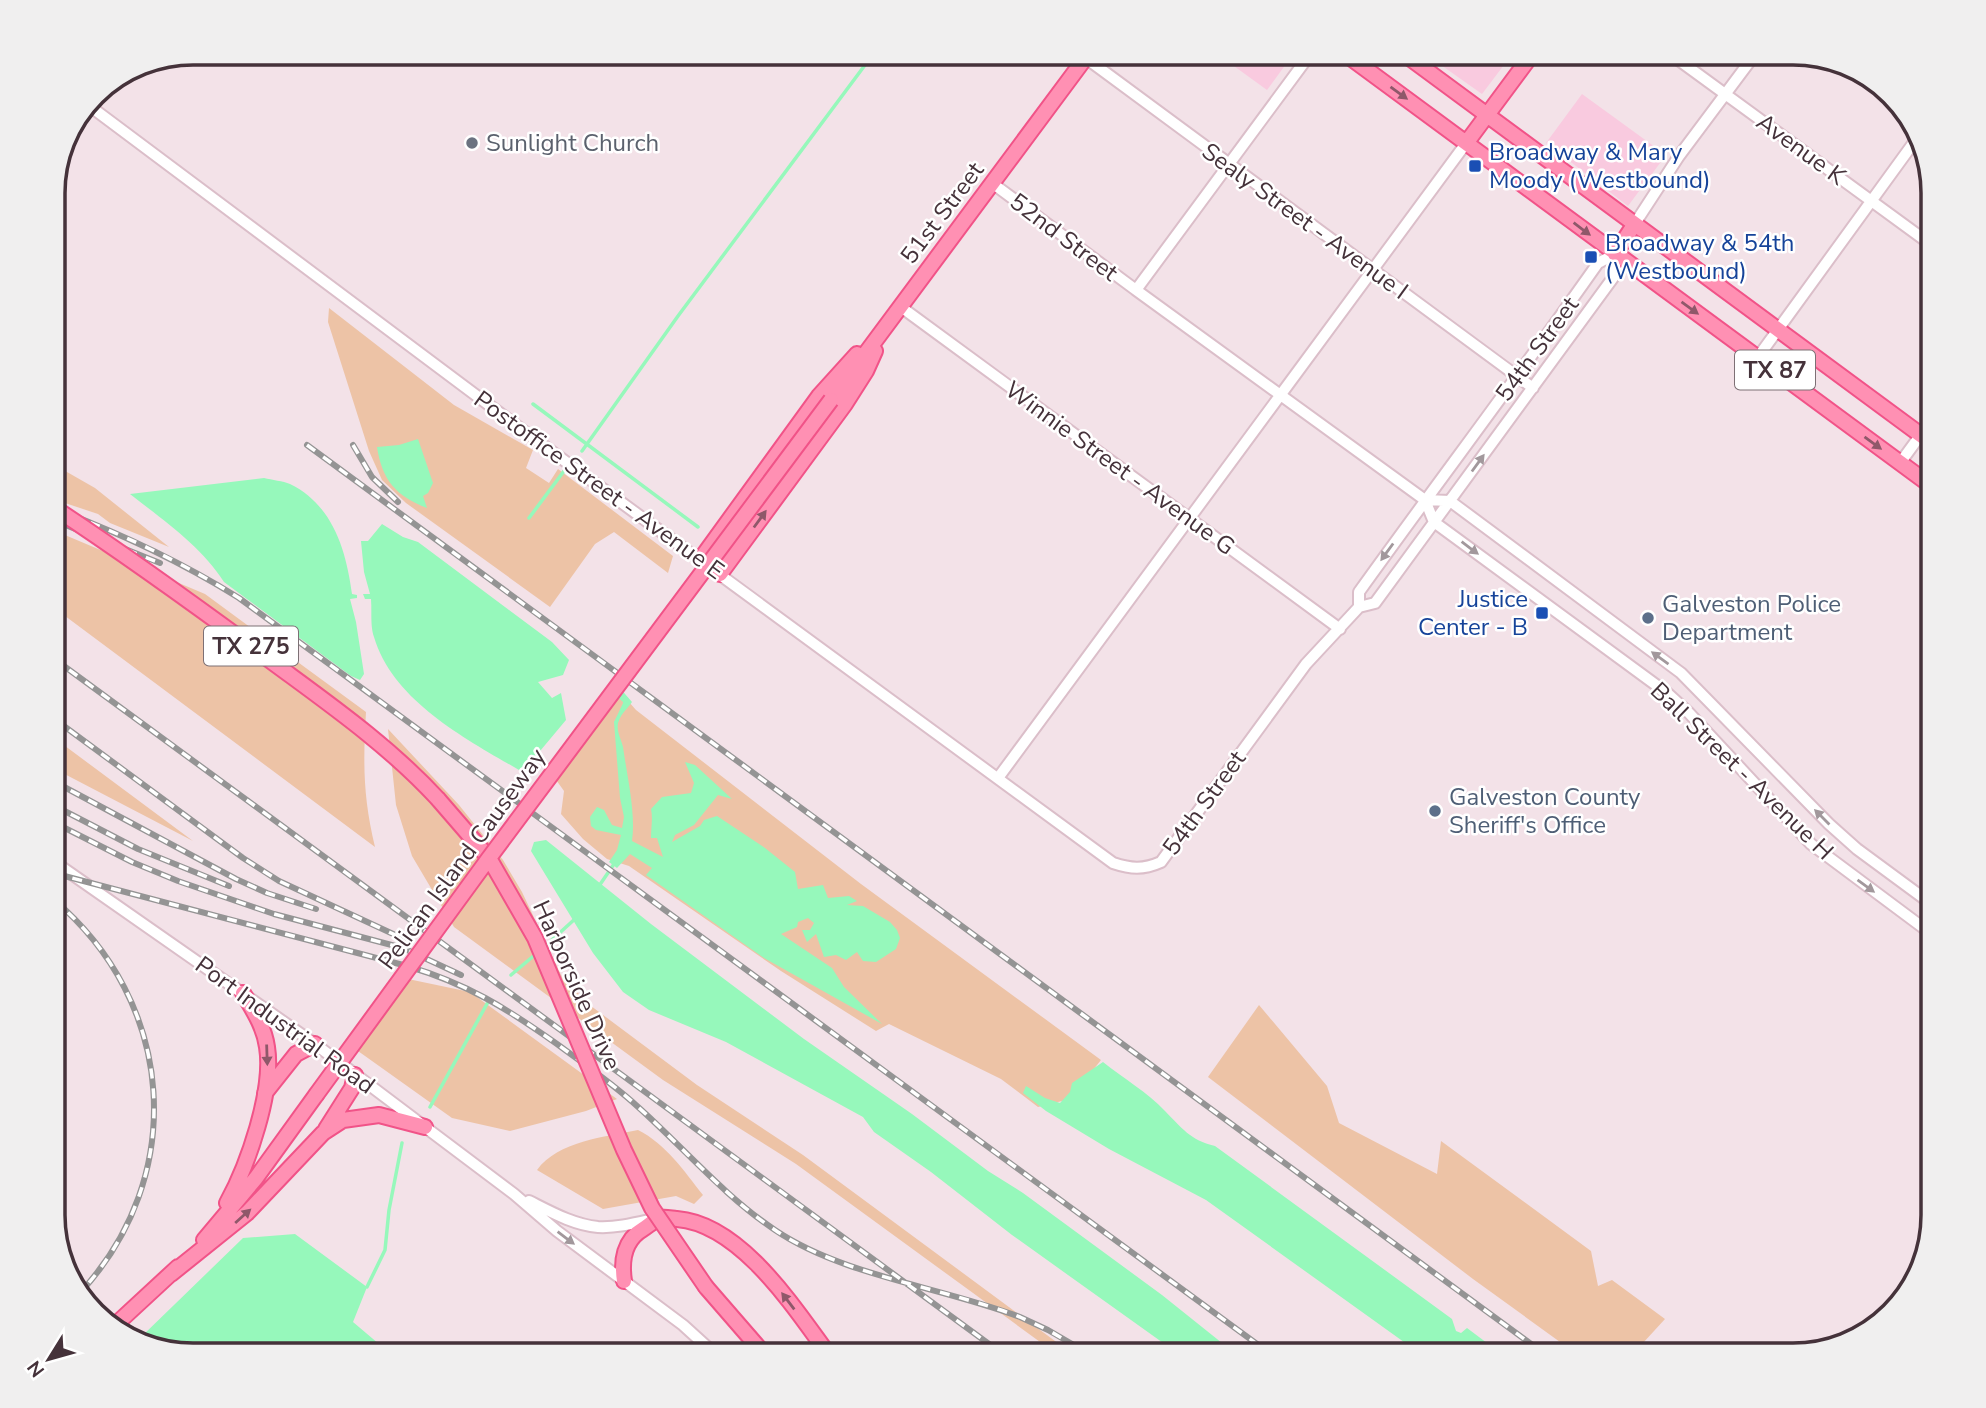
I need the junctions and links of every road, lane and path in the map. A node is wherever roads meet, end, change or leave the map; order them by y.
1 (1077, 65) edge
2 (1099, 65) edge
3 (1302, 65) edge
4 (1362, 65) edge
5 (1420, 65) edge
6 (1524, 65) edge
7 (1687, 65) edge
8 (1747, 65) edge
9 (1726, 94) junction
10 (95, 110) edge
11 (1487, 115) junction
12 (1467, 142) junction
13 (1912, 145) edge
14 (1230, 166) junction
15 (992, 183) junction
16 (1871, 200) junction
17 (1634, 225) junction
18 (1921, 237) edge
19 (1615, 254) junction
20 (1372, 271) junction
21 (1136, 290) junction
22 (901, 307) junction
23 (886, 327) junction
24 (1778, 330) junction
25 (1758, 357) junction
26 (1518, 376) junction
27 (1533, 388) junction
28 (1279, 396) junction
29 (831, 400) joint
30 (1921, 435) joint
31 (1900, 463) junction
32 (1921, 478) edge
33 (1425, 500) junction
34 (1450, 501) junction
35 (65, 515) edge
36 (1189, 518) junction
37 (1434, 522) junction
38 (700, 560) junction
39 (720, 574) junction
40 (1575, 596) junction
41 (1359, 607) junction
42 (1562, 616) junction
43 (1340, 629) junction
44 (1681, 674) junction
45 (1667, 694) junction
46 (1777, 771) junction
47 (998, 778) junction
48 (1761, 790) junction
49 (489, 858) junction
50 (1113, 863) joint
51 (65, 869) edge
52 (1911, 888) junction
53 (1921, 895) edge
54 (1895, 907) junction
55 (1921, 926) edge
56 (243, 993) junction
57 (315, 1044) junction
58 (355, 1075) junction
59 (265, 1093) junction
60 (425, 1127) junction
61 (323, 1133) junction
62 (514, 1194) junction
63 (661, 1218) junction
64 (210, 1234) junction
65 (171, 1274) junction
66 (624, 1281) junction
67 (120, 1320) edge
68 (702, 1343) edge
69 (754, 1343) edge
70 (819, 1343) edge

1 - 15 main road, 51st Street
2 - 14 street, Sealy Street - Avenue I
3 - 14 street, 52nd Street
4 -> 12 main road, TX 87
5 - 11 main road, TX 87
6 - 11 main road
7 - 9 street, Avenue K
8 - 9 street
9 - 16 street, Avenue K
9 - 17 street
10 - 38 street, Postoffice Street - Avenue E
11 - 12 main road
11 - 17 main road, TX 87
12 -> 19 main road, TX 87
12 - 20 street
13 - 16 street
14 - 20 street, Sealy Street - Avenue I
14 - 21 street, 52nd Street
15 - 21 street, 52nd Street
15 - 22 main road, 51st Street
16 - 18 street, Avenue K
16 - 24 street
17 - 19 main road
17 - 24 main road, TX 87
19 -> 25 main road, TX 87
19 - 26 street, 54th Street
19 - 27 street, 54th Street
20 - 26 street, Sealy Street - Avenue I
20 - 28 street
21 - 28 street, 52nd Street
22 - 23 main road, 51st Street
22 - 36 street, Winnie Street - Avenue G
23 - 29 main road, 51st Street
23 - 38 main road
39 -> 23 main road
24 - 25 street
24 - 30 main road, TX 87
25 -> 31 main road, TX 87
26 - 27 street, Sealy Street - Avenue I
26 - 33 street, 54th Street
34 -> 27 street, 54th Street
28 - 33 street
28 - 36 street
29 - 49 main road, Pelican Island Causeway, bridge
30 - 31 street
31 - 32 main road, TX 87
33 - 34 street
33 - 37 street
33 -> 41 street, 54th Street
34 - 37 street, 54th Street
34 - 40 street, Ball Street - Avenue H
35 - 49 main road, Harborside Drive / TX 275, bridge
36 - 43 street, Winnie Street - Avenue G
36 - 47 street
37 - 41 street, 54th Street
37 -> 42 street, Ball Street - Avenue H
38 - 39 street, Postoffice Street - Avenue E
39 - 47 street, Postoffice Street - Avenue E
40 - 42 street
44 -> 40 street, Ball Street - Avenue H
41 - 43 street, 54th Street
42 - 45 street, Ball Street - Avenue H
43 - 50 street, 54th Street
44 - 45 street
44 - 46 street, Ball Street - Avenue H
45 - 48 street, Ball Street - Avenue H
46 - 48 street
52 -> 46 street, Ball Street - Avenue H
47 - 50 street, Postoffice Street - Avenue E
48 -> 54 street, Ball Street - Avenue H
49 - 64 main road, Pelican Island Causeway, bridge
49 - 69 main road, Harborside Drive / TX 275, bridge
51 - 56 street, Port Industrial Road
52 - 53 street, Ball Street - Avenue H
52 - 54 street
54 - 55 street, Ball Street - Avenue H
56 - 57 street, Port Industrial Road
56 -> 59 main road
57 - 58 street, Port Industrial Road
57 - 59 main road
58 - 60 street, Port Industrial Road
58 - 61 main road
59 - 64 main road
60 - 61 main road
60 - 62 street, Port Industrial Road
65 -> 61 main road
62 - 63 street, Port Industrial Road
62 -> 66 street, Port Industrial Road
63 - 66 main road
70 -> 63 main road
64 - 65 main road, Pelican Island Causeway
65 - 67 main road, Pelican Island Causeway
66 - 68 street, Port Industrial Road

